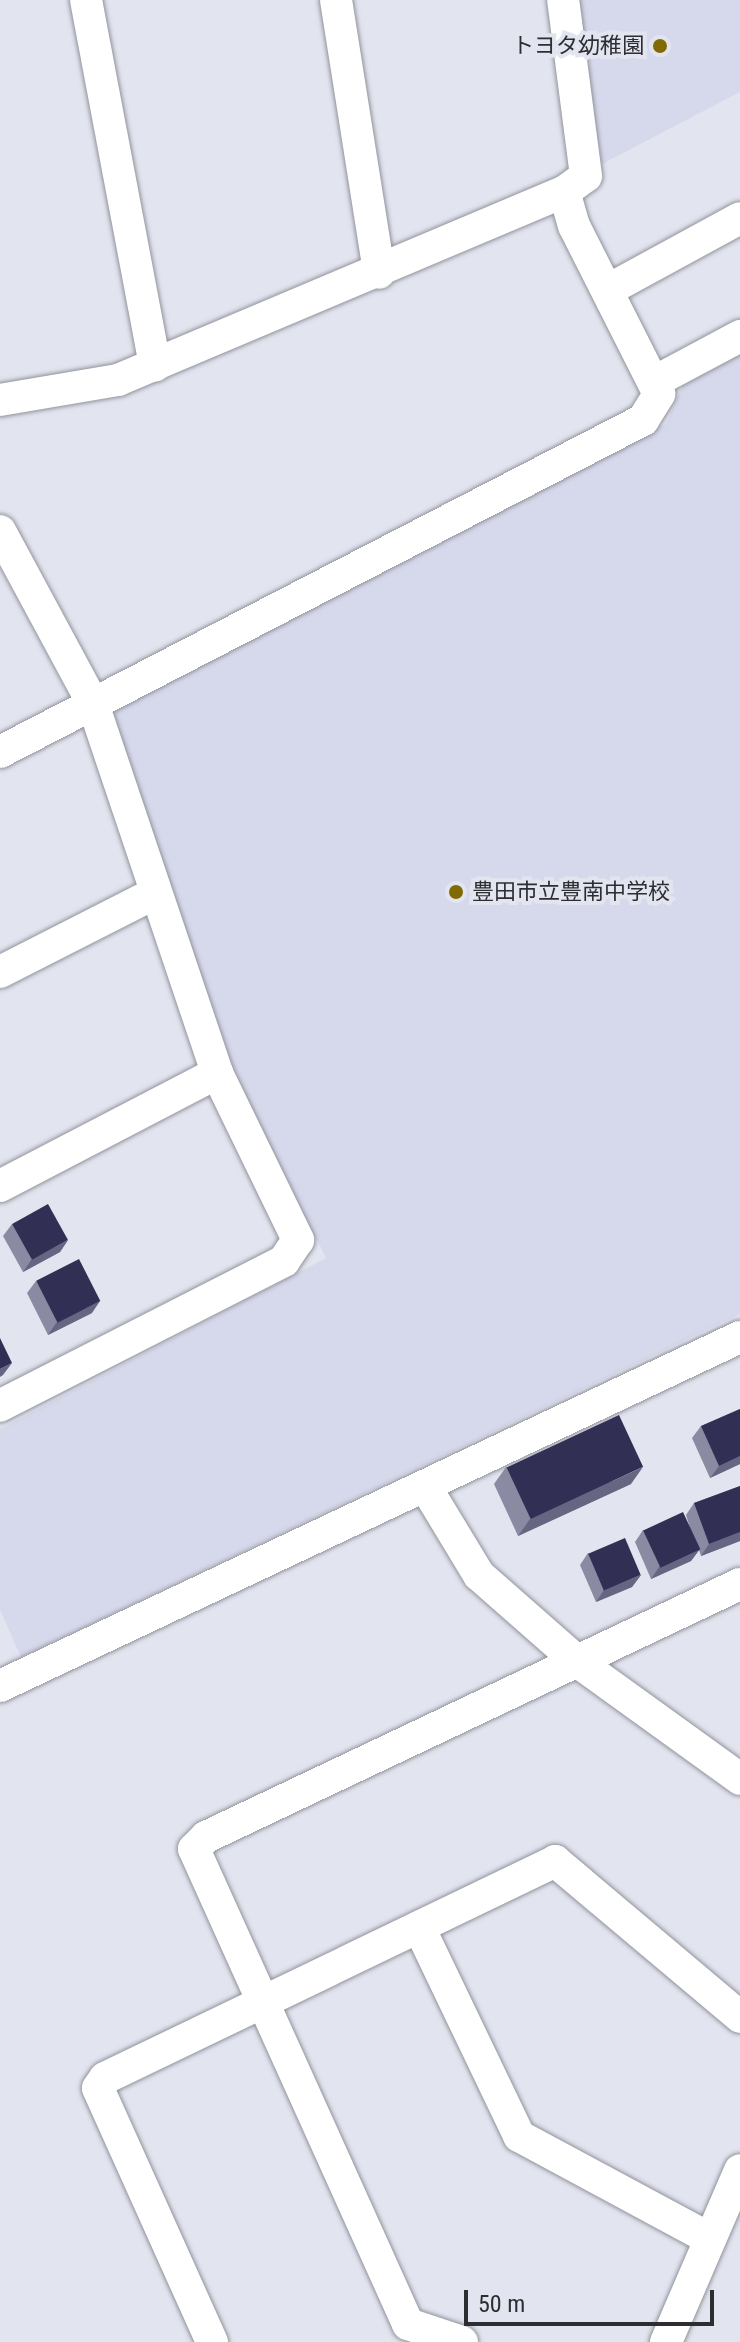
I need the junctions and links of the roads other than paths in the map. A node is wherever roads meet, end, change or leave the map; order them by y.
1 (86, 0) edge
2 (336, 0) edge
3 (563, 0) edge
4 (564, 192) junction
5 (740, 218) edge
6 (379, 273) junction
7 (608, 290) junction
8 (740, 336) edge
9 (155, 366) junction
10 (654, 382) junction
11 (0, 400) edge
12 (3, 543) edge
13 (93, 704) junction
14 (0, 752) edge
15 (153, 894) junction
16 (0, 972) edge
17 (217, 1073) junction
18 (0, 1186) edge
19 (740, 1337) edge
20 (0, 1406) edge
21 (425, 1486) junction
22 (740, 1584) edge
23 (578, 1662) junction
24 (0, 1686) edge
25 (740, 1779) edge
26 (419, 1927) junction
27 (263, 1999) junction
28 (740, 2017) edge
29 (740, 2170) edge
30 (710, 2239) junction
31 (212, 2342) edge
32 (462, 2342) edge
33 (666, 2342) edge

1 - 9 street
2 - 6 street
3 - 4 street
4 - 6 street
4 - 7 street
5 - 7 street
6 - 9 street
7 - 10 street
8 - 10 street
9 - 11 street
10 - 13 street
12 - 13 street
13 - 14 street
13 - 15 street
15 - 16 street
15 - 17 street
17 - 18 street
17 - 20 street
19 - 21 street
21 - 23 street
21 - 24 street
22 - 23 street
23 - 25 street
23 - 27 street
26 - 27 street
26 - 28 street
26 - 30 street
27 - 31 street
27 - 32 street
29 - 30 street
30 - 33 street

